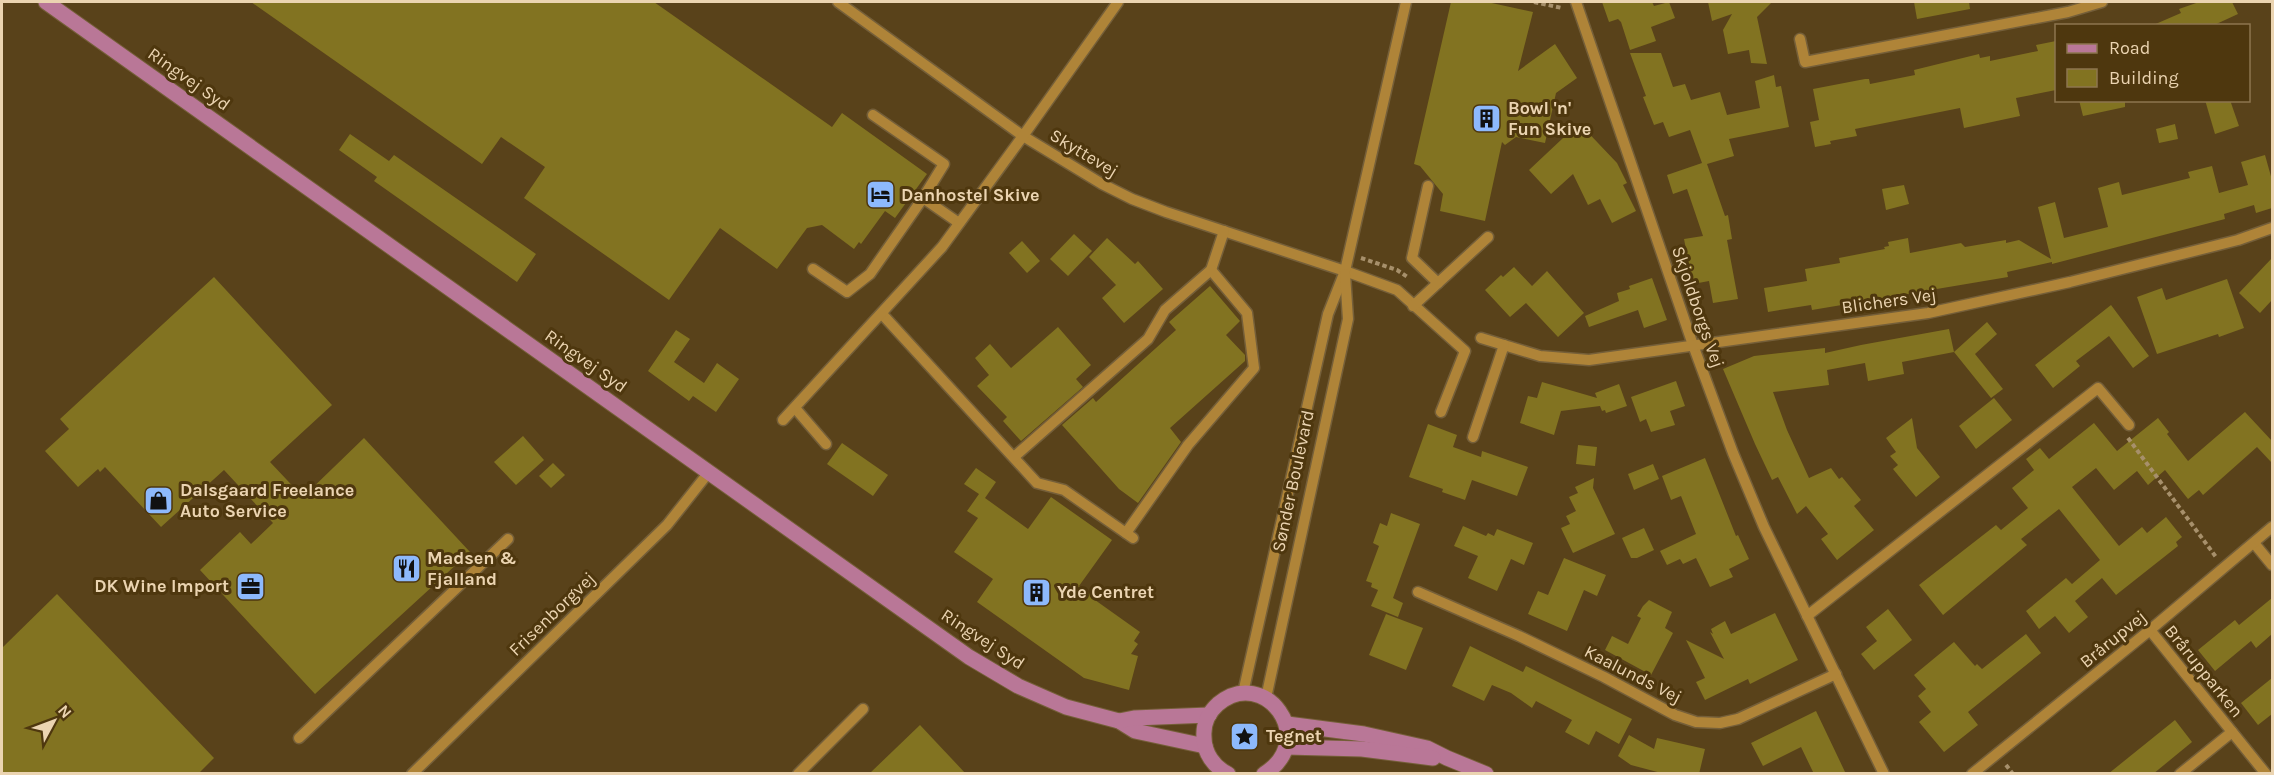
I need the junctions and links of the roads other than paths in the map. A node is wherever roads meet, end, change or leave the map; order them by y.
1 (46, 2) edge
2 (838, 2) edge
3 (1118, 2) edge
4 (1406, 2) edge
5 (2102, 2) edge
6 (1577, 6) edge
7 (1800, 39) dead end
8 (873, 115) dead end
9 (1023, 136) junction
10 (1428, 186) dead end
11 (923, 198) junction
12 (959, 223) junction
13 (2272, 228) edge
14 (1224, 231) junction
15 (1488, 237) dead end
16 (813, 269) dead end
17 (1211, 270) junction
18 (1345, 271) junction
19 (1438, 283) junction
20 (1413, 306) junction
21 (882, 314) junction
22 (1481, 338) dead end
23 (1504, 345) junction
24 (1693, 345) junction
25 (795, 408) junction
26 (1441, 412) dead end
27 (783, 420) dead end
28 (2129, 425) road end
29 (1473, 437) dead end
30 (826, 444) dead end
31 (1014, 458) junction
32 (709, 472) junction
33 (2272, 527) edge
34 (508, 539) dead end
35 (2254, 543) junction
36 (2272, 565) edge
37 (1418, 592) dead end
38 (1807, 616) junction
39 (2150, 630) junction
40 (1836, 674) junction
41 (1243, 693) junction
42 (1266, 698) junction
43 (863, 709) dead end
44 (1209, 714) junction
45 (1119, 722) junction
46 (1287, 724) junction
47 (2232, 732) junction
48 (299, 738) dead end
49 (1205, 746) junction
50 (1287, 747) junction
51 (1447, 758) junction
52 (1224, 773) edge
53 (412, 774) edge
54 (798, 774) edge
55 (1264, 774) edge
56 (1486, 774) edge
57 (1884, 774) edge
58 (1972, 774) edge
59 (2180, 774) edge
60 (2266, 774) edge

1 - 32 main road, Ringvej Syd
2 - 9 street, Skyttevej
3 - 9 street
4 - 18 street, Sønder Boulevard
5 - 7 street
6 - 24 street, Skjoldborgs Vej
8 - 11 street
9 - 12 street
9 - 14 street, Skyttevej
10 - 19 street
11 - 12 street
11 - 16 street
12 - 21 street
13 - 24 street, Blichers Vej
14 - 17 street
14 - 18 street, Skyttevej
15 - 19 street
17 - 31 street
17 - 31 street
18 - 20 street, Skyttevej
18 - 41 street, Sønder Boulevard
18 - 42 street, Sønder Boulevard
19 - 20 street
20 - 26 street, Skyttevej
21 - 25 street
21 - 31 street
22 - 23 street, Blichers Vej
23 - 24 street, Blichers Vej
23 - 29 street
24 - 38 street, Skjoldborgs Vej
25 - 27 street
25 - 30 street
28 - 38 street
32 - 45 main road, Ringvej Syd
32 - 53 street, Frisenborgvej
33 - 35 street, Brårupvej
34 - 48 street
35 - 36 street
35 - 39 street, Brårupvej
37 - 40 street, Kaalunds Vej
38 - 40 street, Skjoldborgs Vej
39 - 47 street, Brårupparken
39 - 58 street, Brårupvej
40 - 57 street, Skjoldborgs Vej
41 - 42 main road
41 - 44 main road
42 - 46 main road
43 - 54 street
44 - 45 main road, Ringvej Syd
44 - 49 main road
45 - 49 main road, Ringvej Syd
46 - 50 main road
46 - 51 main road
47 - 59 street, Brårupparken
47 - 60 street, Brårupparken
49 - 52 main road
50 - 51 main road
50 - 55 main road
51 - 56 main road

